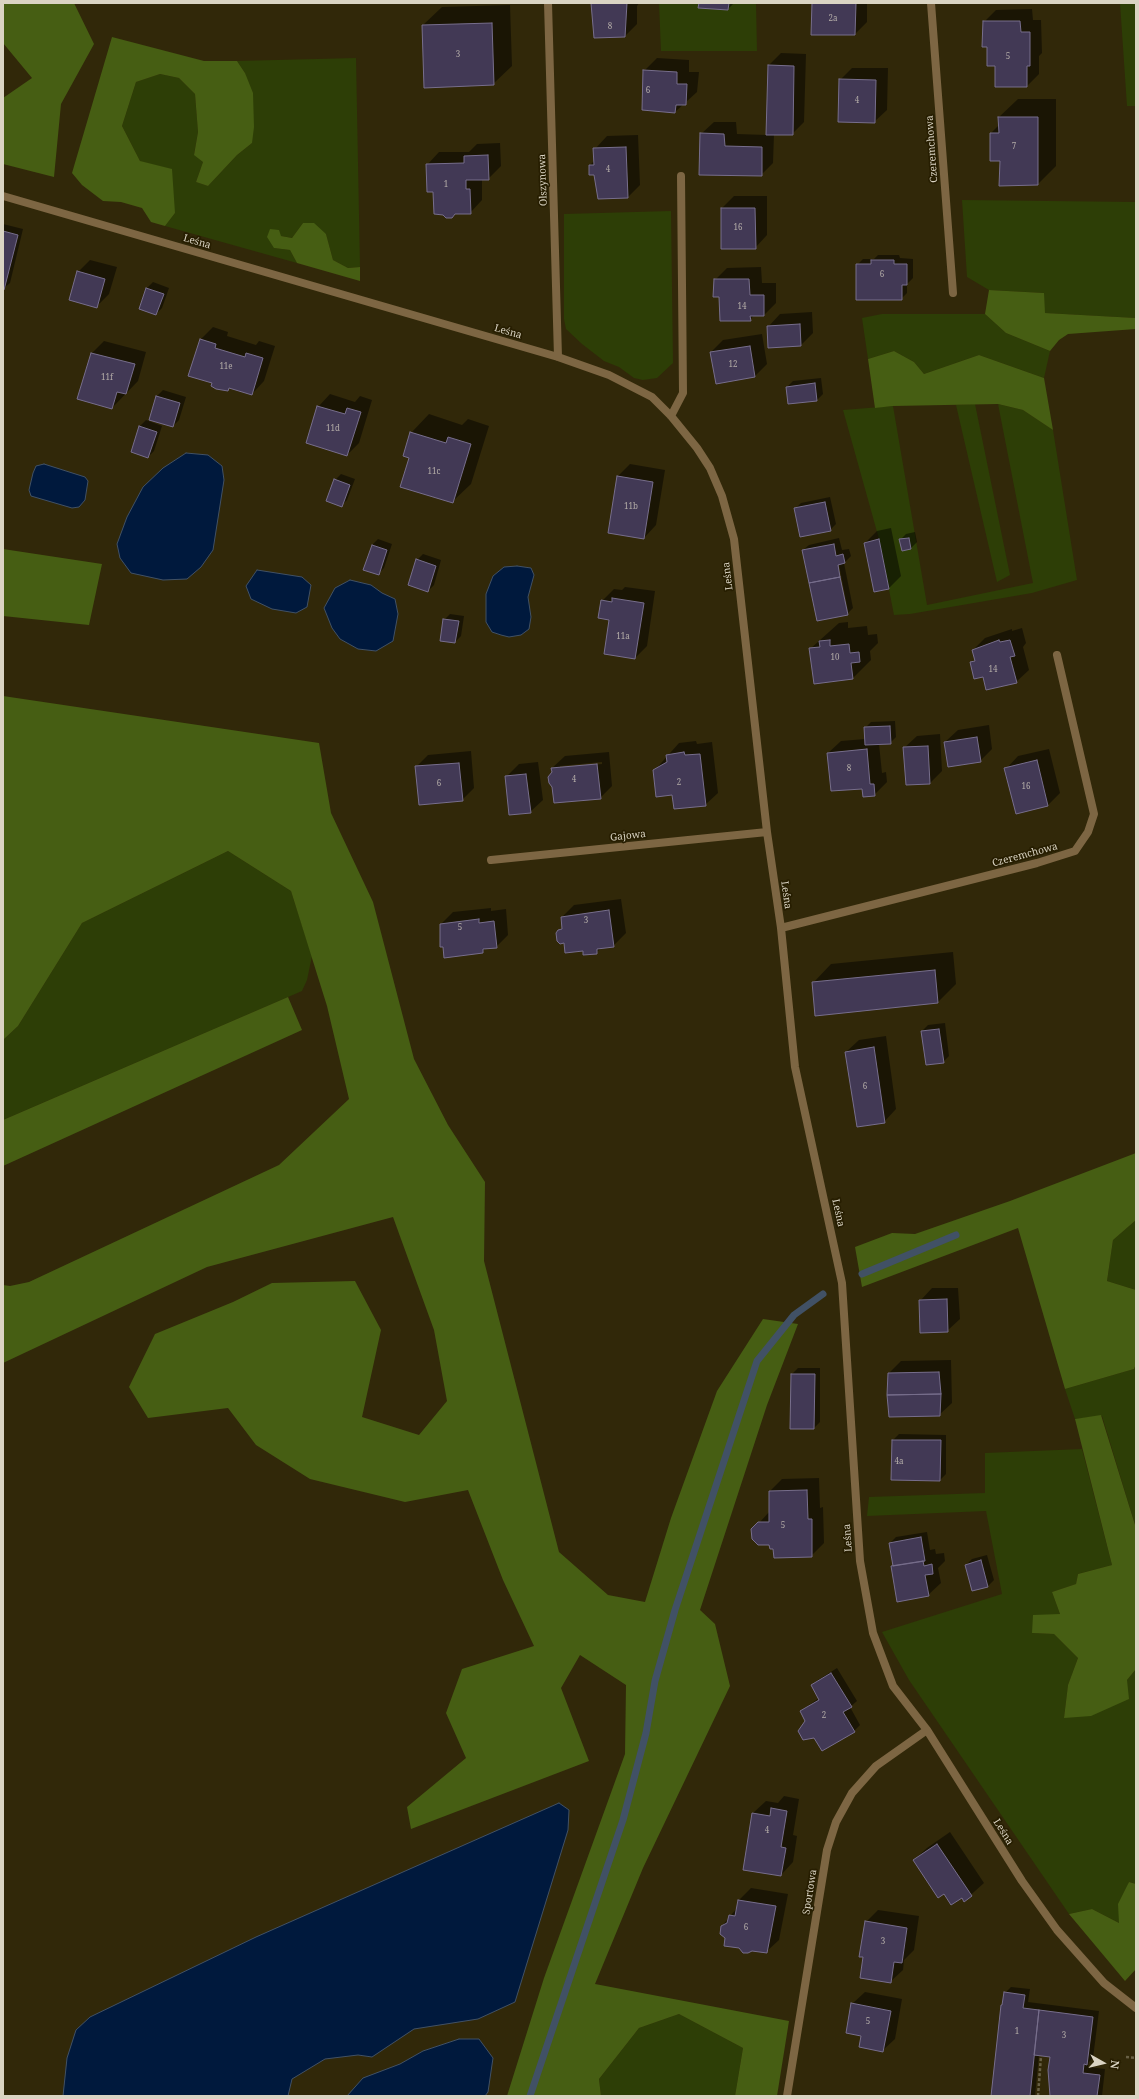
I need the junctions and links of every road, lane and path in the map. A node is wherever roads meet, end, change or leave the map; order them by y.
1 (548, 3) edge
2 (931, 3) edge
3 (681, 176) dead end
4 (3, 196) edge
5 (953, 293) dead end
6 (558, 357) junction
7 (671, 416) junction
8 (1057, 655) dead end
9 (767, 832) junction
10 (491, 860) dead end
11 (780, 928) junction
12 (927, 1730) junction
13 (1136, 2008) edge
14 (1041, 2056) dead end
15 (1126, 2056) dead end
16 (1136, 2058) edge
17 (787, 2096) edge
18 (1038, 2096) edge

1 - 6 street, Olszynowa
2 - 5 street, Czeremchowa
3 - 7 street
4 - 6 street, Leśna
6 - 7 street, Leśna
7 - 9 street, Leśna
8 - 11 street, Czeremchowa
9 - 10 street, Gajowa
9 - 11 street, Leśna
11 - 12 street, Leśna
12 - 13 street, Leśna
12 - 17 street, Sportowa
14 - 18 path
15 - 16 path

